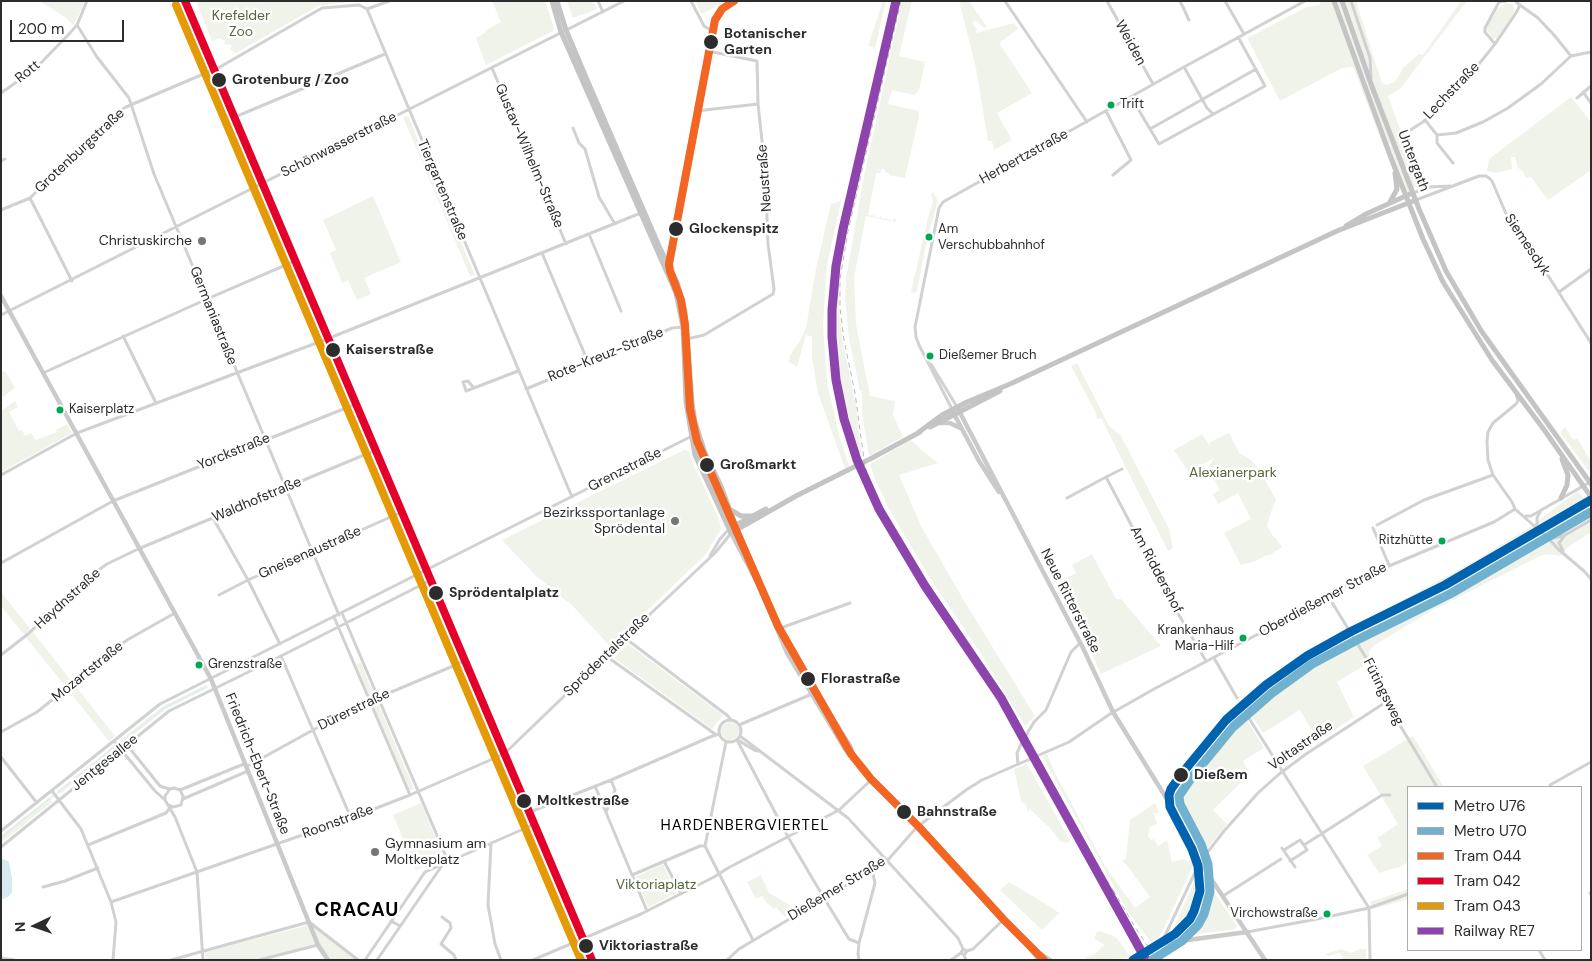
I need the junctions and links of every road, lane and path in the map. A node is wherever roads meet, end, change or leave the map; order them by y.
1 (88, 1) edge
2 (186, 1) edge
3 (389, 1) edge
4 (552, 1) edge
5 (557, 1) edge
6 (598, 1) edge
7 (624, 1) edge
8 (691, 1) edge
9 (733, 1) edge
10 (1005, 1) edge
11 (1108, 1) edge
12 (1180, 1) edge
13 (1225, 1) edge
14 (1305, 1) edge
15 (1334, 1) edge
16 (1342, 1) edge
17 (1351, 1) edge
18 (1506, 1) edge
19 (1515, 1) edge
20 (1520, 5) junction
21 (367, 9) junction
22 (603, 12) junction
23 (1189, 20) dead end
24 (77, 24) junction
25 (564, 31) junction
26 (712, 31) junction
27 (1244, 34) junction
28 (1238, 37) junction
29 (1495, 44) junction
30 (708, 51) junction
31 (1591, 52) edge
32 (385, 54) junction
33 (1571, 56) junction
34 (1184, 67) junction
35 (492, 68) junction
36 (214, 69) junction
37 (1256, 69) junction
38 (1153, 84) junction
39 (1371, 84) junction
40 (1591, 86) edge
41 (1583, 92) junction
42 (1, 93) edge
43 (1131, 97) junction
44 (1577, 98) dead end
45 (1203, 100) junction
46 (1591, 102) edge
47 (131, 104) junction
48 (758, 104) junction
49 (409, 110) junction
50 (696, 111) junction
51 (1106, 112) junction
52 (1213, 114) junction
53 (234, 117) junction
54 (1426, 120) junction
55 (1087, 122) junction
56 (573, 128) dead end
57 (1150, 129) junction
58 (1404, 134) dead end
59 (1437, 135) junction
60 (1391, 158) junction
61 (1453, 162) dead end
62 (1112, 176) dead end
63 (263, 183) junction
64 (1453, 186) junction
65 (1413, 193) junction
66 (1407, 196) junction
67 (30, 198) junction
68 (1416, 200) junction
69 (1409, 202) junction
70 (1389, 204) junction
71 (1, 210) edge
72 (642, 213) junction
73 (615, 224) junction
74 (177, 228) junction
75 (1337, 231) junction
76 (589, 234) junction
77 (672, 239) junction
78 (566, 244) junction
79 (542, 253) junction
80 (663, 255) junction
81 (296, 261) junction
82 (666, 266) junction
83 (1591, 269) edge
84 (480, 279) junction
85 (72, 281) junction
86 (1559, 292) junction
87 (1, 296) edge
88 (206, 299) junction
89 (10, 311) junction
90 (621, 311) dead end
91 (1, 316) edge
92 (1464, 318) junction
93 (1476, 323) junction
94 (685, 328) junction
95 (124, 336) junction
96 (328, 338) junction
97 (688, 339) junction
98 (1591, 343) edge
99 (588, 362) junction
100 (518, 371) junction
101 (236, 372) junction
102 (43, 373) junction
103 (1512, 386) junction
104 (474, 388) dead end
105 (526, 389) junction
106 (156, 403) junction
107 (356, 404) junction
108 (955, 411) junction
109 (938, 423) junction
110 (962, 428) junction
111 (1545, 431) junction
112 (919, 432) junction
113 (77, 433) junction
114 (692, 438) junction
115 (265, 440) junction
116 (376, 450) junction
117 (1122, 469) dead end
118 (1, 475) edge
119 (1494, 475) junction
120 (1106, 477) junction
121 (1590, 483) edge
122 (1584, 486) junction
123 (285, 487) junction
124 (796, 496) junction
125 (572, 497) junction
126 (1591, 497) edge
127 (1067, 498) dead end
128 (1561, 498) junction
129 (113, 501) junction
130 (1005, 502) junction
131 (729, 507) junction
132 (1515, 509) junction
133 (1542, 510) junction
134 (402, 512) junction
135 (1523, 515) junction
136 (754, 516) junction
137 (213, 518) junction
138 (1591, 520) edge
139 (736, 527) junction
140 (1537, 528) junction
141 (730, 531) junction
142 (1565, 535) junction
143 (1549, 539) junction
144 (138, 549) junction
145 (312, 552) junction
146 (1564, 554) junction
147 (1, 563) edge
148 (1389, 565) junction
149 (427, 570) junction
150 (1591, 579) edge
151 (248, 580) junction
152 (431, 580) junction
153 (758, 584) junction
154 (219, 595) dead end
155 (1328, 596) junction
156 (850, 602) dead end
157 (175, 614) junction
158 (340, 614) junction
159 (334, 618) junction
160 (346, 623) junction
161 (338, 627) junction
162 (778, 629) junction
163 (624, 638) junction
164 (1080, 643) junction
165 (280, 644) junction
166 (1, 655) edge
167 (281, 656) junction
168 (606, 656) junction
169 (1214, 658) junction
170 (465, 661) junction
171 (1206, 661) junction
172 (210, 679) junction
173 (215, 689) junction
174 (817, 692) junction
175 (812, 694) junction
176 (378, 698) junction
177 (1237, 698) dead end
178 (370, 701) junction
179 (1386, 702) junction
180 (1113, 712) junction
181 (1245, 712) dead end
182 (732, 720) junction
183 (739, 725) junction
184 (313, 730) junction
185 (1, 732) edge
186 (718, 734) junction
187 (740, 736) junction
188 (737, 740) junction
189 (114, 741) junction
190 (726, 742) junction
191 (127, 745) junction
192 (121, 750) junction
193 (760, 752) junction
194 (505, 754) junction
195 (1, 757) edge
196 (1591, 762) edge
197 (857, 764) junction
198 (1018, 764) junction
199 (246, 768) junction
200 (1283, 771) junction
201 (611, 780) junction
202 (871, 780) junction
203 (1550, 785) dead end
204 (595, 786) junction
205 (1437, 786) edge
206 (170, 789) junction
207 (180, 790) junction
208 (52, 791) junction
209 (418, 792) junction
210 (1390, 794) dead end
211 (410, 795) junction
212 (184, 799) junction
213 (165, 800) junction
214 (59, 801) junction
215 (37, 802) junction
216 (169, 807) junction
217 (839, 810) junction
218 (530, 812) junction
219 (606, 813) junction
220 (350, 818) junction
221 (535, 824) junction
222 (918, 827) junction
223 (1, 831) edge
224 (1323, 833) junction
225 (788, 837) junction
226 (491, 843) junction
227 (277, 844) junction
228 (88, 845) junction
229 (1304, 845) junction
230 (705, 846) junction
231 (1, 848) edge
232 (1281, 859) dead end
233 (448, 861) junction
234 (664, 861) junction
235 (887, 861) junction
236 (1290, 861) junction
237 (1200, 862) junction
238 (443, 863) junction
239 (1294, 867) dead end
240 (98, 868) junction
241 (872, 869) junction
242 (197, 872) junction
243 (719, 874) junction
244 (632, 875) junction
245 (43, 887) dead end
246 (681, 894) junction
247 (1407, 894) edge
248 (1223, 896) junction
249 (824, 898) junction
250 (111, 902) junction
251 (1369, 908) junction
252 (647, 911) junction
253 (442, 917) dead end
254 (1003, 920) junction
255 (391, 921) junction
256 (309, 922) junction
257 (400, 926) junction
258 (1246, 932) junction
259 (583, 938) junction
260 (753, 940) junction
261 (859, 943) junction
262 (318, 945) junction
263 (1160, 945) junction
264 (1028, 946) junction
265 (202, 951) junction
266 (964, 952) junction
267 (1, 958) edge
268 (14, 960) edge
269 (113, 960) edge
270 (171, 960) edge
271 (203, 960) edge
272 (259, 960) edge
273 (328, 960) edge
274 (358, 960) edge
275 (364, 960) edge
276 (376, 960) edge
277 (456, 960) edge
278 (501, 960) edge
279 (533, 960) edge
280 (593, 960) edge
281 (727, 960) edge
282 (859, 960) edge
283 (950, 960) edge
284 (966, 960) edge
285 (1039, 960) edge
286 (1050, 960) edge
287 (1134, 960) edge
288 (1265, 960) edge
289 (1370, 960) edge

1 - 24 street, Rott
2 - 36 main road
3 - 21 street
4 - 25 main road
5 - 25 main road
6 - 22 street
7 - 22 street, Schönwasserstraße
8 - 26 street
9 - 26 main road
10 - 55 street
11 - 38 street, Weiden
12 - 23 street
13 - 27 street
14 - 27 street, Herbertzstraße
15 - 60 main road, Untergath
16 - 39 main road, Untergath
17 - 39 street
18 - 29 street
19 - 20 street
20 - 29 street, Lechstraße
20 - 33 street
21 - 32 street, Tiergartenstraße
21 - 36 street, Grotenburgstraße
22 - 25 street, Schönwasserstraße
24 - 42 street, Rott
24 - 47 street, Germaniastraße
25 - 35 street, Schönwasserstraße
25 - 72 main road
26 - 30 main road
27 - 28 street, Herbertzstraße
28 - 34 street, Herbertzstraße
28 - 37 street
29 - 54 street, Lechstraße
30 - 48 street, Neustraße
30 - 50 main road
31 - 33 street
32 - 49 street, Tiergartenstraße
32 - 53 street
33 - 59 street
34 - 38 street, Herbertzstraße
34 - 45 street
35 - 49 street, Schönwasserstraße
35 - 78 street, Gustav-Wilhelm-Straße
36 - 47 street, Grotenburgstraße
36 - 53 main road
37 - 45 street
37 - 52 street
38 - 43 street, Herbertzstraße
39 - 65 main road, Untergath
40 - 41 street
41 - 44 street
41 - 46 street
43 - 51 street, Herbertzstraße
43 - 57 street
45 - 52 street
45 - 57 street
47 - 67 street, Grotenburgstraße
47 - 74 street, Germaniastraße
48 - 50 street
48 - 97 street, Neustraße
49 - 63 street, Schönwasserstraße
49 - 84 street, Tiergartenstraße
50 - 77 main road
51 - 55 street, Herbertzstraße
51 - 62 street
52 - 57 street
53 - 63 main road
54 - 58 street, Lechstraße
54 - 59 street
55 - 108 street, Herbertzstraße
56 - 73 street
59 - 61 street
60 - 66 main road, Untergath
60 - 70 main road, Untergath
63 - 74 street, Schönwasserstraße
63 - 81 main road
64 - 65 street, Siemesdyk
64 - 68 street, Siemesdyk
64 - 86 street, Siemesdyk
65 - 66 main road
65 - 68 main road, Untergath
66 - 69 main road, Untergath
66 - 70 main road
67 - 71 street, Grotenburgstraße
67 - 85 street
68 - 69 main road
68 - 93 main road, Untergath
69 - 75 main road
69 - 92 main road, Untergath
70 - 75 main road
72 - 73 street
72 - 80 main road
72 - 82 main road
73 - 76 street
74 - 85 street, Schönwasserstraße
74 - 88 street, Germaniastraße
75 - 108 main road
76 - 78 street
76 - 90 street
77 - 80 main road
77 - 82 main road
78 - 79 street
79 - 84 street
79 - 99 street
80 - 82 main road
81 - 88 street
81 - 96 main road
82 - 94 main road
83 - 86 street
84 - 96 street
84 - 100 street, Tiergartenstraße
85 - 89 street, Schönwasserstraße
86 - 98 street, Siemesdyk
87 - 89 main road
88 - 95 street
88 - 101 street, Germaniastraße
89 - 91 street, Schönwasserstraße
89 - 102 main road
92 - 93 main road
92 - 103 main road, Untergath
93 - 121 main road, Untergath
94 - 97 main road
94 - 99 street, Rote-Kreuz-Straße
94 - 114 main road
95 - 102 street
95 - 106 street
96 - 101 street
96 - 107 main road
97 - 131 main road
99 - 105 street, Rote-Kreuz-Straße
100 - 104 street
100 - 105 street, Tiergartenstraße
101 - 106 street
101 - 115 street, Germaniastraße
102 - 113 main road
103 - 111 main road, Untergath
103 - 119 street
105 - 125 street, Tiergartenstraße
106 - 113 street
107 - 115 street, Yorckstraße
107 - 116 main road
108 - 109 main road
108 - 110 main road, Neue Ritterstraße
108 - 112 main road
108 - 130 main road, Neue Ritterstraße
109 - 110 main road
109 - 112 main road
110 - 130 main road, Neue Ritterstraße
111 - 122 main road, Untergath
111 - 128 main road
112 - 124 main road
113 - 118 street
113 - 129 main road, Friedrich-Ebert-Straße
114 - 125 street, Grenzstraße
114 - 139 main road
114 - 141 main road
115 - 123 street, Germaniastraße
115 - 129 street, Yorckstraße
116 - 123 street, Waldhofstraße
116 - 134 main road
117 - 120 street
119 - 132 street
119 - 148 street
120 - 127 street
120 - 171 street, Am Riddershof
121 - 122 street
122 - 126 main road, Untergath
122 - 128 street
123 - 137 street, Waldhofstraße
123 - 145 street, Germaniastraße
124 - 136 main road
124 - 139 main road
125 - 149 street, Grenzstraße
128 - 133 street
129 - 144 main road, Friedrich-Ebert-Straße
129 - 147 street, Yorckstraße
130 - 164 main road, Neue Ritterstraße
131 - 136 main road
131 - 139 main road
132 - 135 street
132 - 148 street, Oberdießemer Straße
133 - 135 street
133 - 140 street
134 - 145 street, Gneisenaustraße
134 - 149 main road
135 - 140 street
136 - 139 main road
137 - 144 street, Waldhofstraße
137 - 151 street
138 - 142 street
139 - 141 main road
139 - 153 main road
140 - 143 street
141 - 153 main road
141 - 163 street, Sprödentalstraße
142 - 143 street
142 - 146 street
143 - 146 street
144 - 157 main road, Friedrich-Ebert-Straße
144 - 166 street, Haydnstraße
145 - 151 street, Gneisenaustraße
145 - 158 street, Germaniastraße
146 - 150 street
148 - 155 street, Oberdießemer Straße
149 - 152 main road
149 - 158 street, Grenzstraße
151 - 154 street, Gneisenaustraße
151 - 165 street
152 - 160 street
152 - 170 main road
153 - 162 main road
155 - 169 street, Oberdießemer Straße
155 - 179 street, Fütingsweg
156 - 162 street
157 - 172 main road, Friedrich-Ebert-Straße
157 - 185 street, Mozartstraße
158 - 159 street, Grenzstraße
158 - 160 street, Germaniastraße
159 - 161 street
159 - 165 street, Grenzstraße
160 - 161 street
160 - 176 street, Germaniastraße
161 - 167 street
161 - 178 street
162 - 174 main road
162 - 175 main road
163 - 168 street, Sprödentalstraße
163 - 182 street
164 - 180 main road, Neue Ritterstraße
164 - 198 street
165 - 172 street, Grenzstraße
167 - 173 street
167 - 184 street
168 - 186 street
168 - 194 street, Sprödentalstraße
169 - 171 street, Oberdießemer Straße
169 - 177 street
170 - 176 street, Dürerstraße
170 - 194 main road
171 - 180 street, Oberdießemer Straße
172 - 173 main road, Friedrich-Ebert-Straße
172 - 189 street, Jentgesallee
173 - 191 street, Jentgesallee
173 - 199 main road, Friedrich-Ebert-Straße
174 - 175 street
174 - 197 main road
175 - 183 street
175 - 197 main road
176 - 178 street, Dürerstraße
176 - 209 street, Germaniastraße
178 - 184 street, Dürerstraße
178 - 211 street
179 - 200 street, Voltastraße
179 - 205 street, Fütingsweg
180 - 198 street, Oberdießemer Straße
180 - 237 main road, Neue Ritterstraße
181 - 200 street
182 - 183 street
182 - 186 street
183 - 187 street
184 - 199 street, Dürerstraße
184 - 220 street
186 - 190 street
186 - 201 street
187 - 188 street
187 - 193 street
188 - 190 street
188 - 193 street
188 - 225 street
189 - 192 street
189 - 208 street, Jentgesallee
190 - 230 street
191 - 192 street, Jentgesallee
191 - 206 street
192 - 213 street
192 - 214 street, Jentgesallee
193 - 217 street
194 - 209 street, Roonstraße
194 - 218 main road
195 - 215 street
196 - 203 street
197 - 202 main road
198 - 222 street, Dießemer Straße
199 - 207 street, Dürerstraße
199 - 212 street, Dürerstraße
199 - 227 main road, Friedrich-Ebert-Straße
200 - 224 street
200 - 237 street, Voltastraße
201 - 204 street
201 - 219 street
202 - 217 street
202 - 222 main road
204 - 218 street
204 - 219 street
206 - 207 street
206 - 213 street
207 - 212 street
208 - 214 street
208 - 215 street, Jentgesallee
209 - 211 street, Roonstraße
209 - 233 street, Germaniastraße
210 - 224 street
211 - 220 street, Roonstraße
212 - 216 street
213 - 216 street
214 - 228 street
214 - 231 street, Jentgesallee
215 - 223 street, Jentgesallee
216 - 228 street
216 - 242 street
217 - 225 street
217 - 235 street
218 - 221 main road
219 - 244 street
220 - 227 street, Roonstraße
221 - 226 street
221 - 259 main road
222 - 235 street, Dießemer Straße
222 - 254 main road
224 - 229 street
224 - 251 street
225 - 243 street
225 - 249 street
226 - 233 street
226 - 278 street
227 - 242 street, Roonstraße
227 - 256 main road, Friedrich-Ebert-Straße
228 - 240 street
229 - 236 street
229 - 236 street
230 - 234 street
230 - 243 street
232 - 248 street
233 - 238 street
234 - 244 street
234 - 246 street
235 - 241 street, Dießemer Straße
235 - 266 street
236 - 239 street
237 - 248 main road, Neue Ritterstraße
237 - 263 street, Voltastraße
238 - 255 street
238 - 257 street
240 - 245 street
240 - 250 street
241 - 249 street, Dießemer Straße
241 - 261 street
242 - 250 street, Roonstraße
242 - 265 street
243 - 246 street
243 - 260 street
244 - 252 street
246 - 252 street
247 - 251 street
248 - 258 main road, Neue Ritterstraße
249 - 260 street, Dießemer Straße
249 - 261 street
250 - 269 street
251 - 258 street
251 - 289 street
252 - 259 street
253 - 277 street
254 - 264 main road
254 - 266 street
255 - 257 street
255 - 275 street
256 - 262 main road, Friedrich-Ebert-Straße
256 - 265 street
256 - 274 street
257 - 276 street
258 - 263 main road
258 - 288 main road, Neue Ritterstraße
259 - 279 street
259 - 280 main road
260 - 281 street, Dießemer Straße
261 - 282 street
262 - 272 street
262 - 273 main road, Friedrich-Ebert-Straße
263 - 287 main road
264 - 285 main road
264 - 286 main road
265 - 270 street
265 - 271 street
266 - 283 street
266 - 284 street
267 - 268 street

